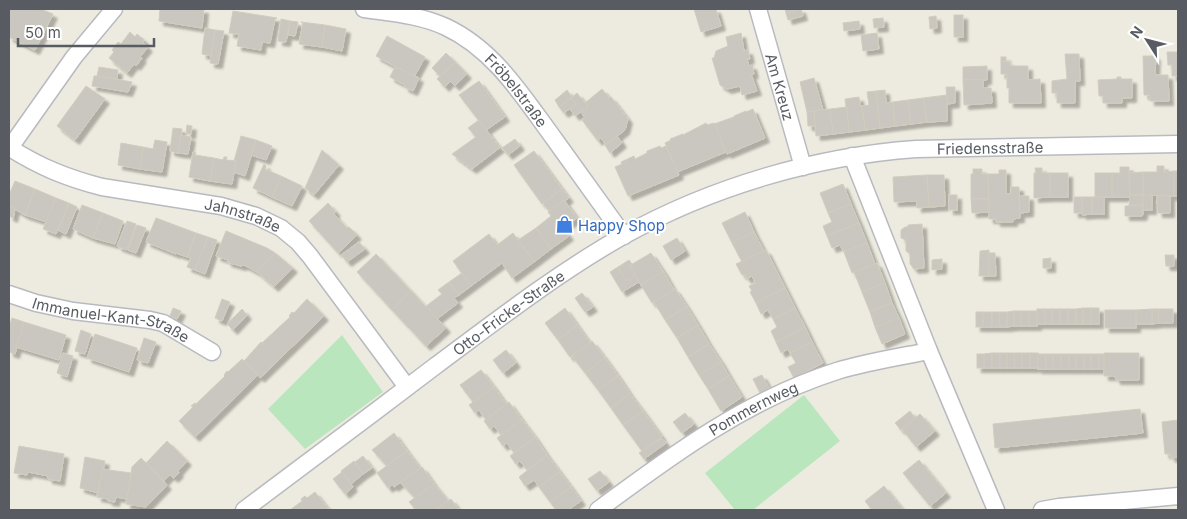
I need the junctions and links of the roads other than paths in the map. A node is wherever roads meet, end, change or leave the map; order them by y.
1 (114, 9) edge
2 (364, 9) edge
3 (758, 9) edge
4 (1178, 144) edge
5 (9, 148) edge
6 (852, 156) junction
7 (803, 167) junction
8 (624, 236) junction
9 (9, 294) edge
10 (930, 351) junction
11 (212, 352) dead end
12 (408, 387) junction
13 (1178, 496) edge
14 (244, 510) edge
15 (598, 510) edge
16 (996, 510) edge
17 (1042, 510) edge

1 - 5 street
2 - 8 street, Fröbelstraße
3 - 7 street, Am Kreuz
4 - 6 street, Friedensstraße
5 - 12 street, Jahnstraße
6 - 7 street, Friedensstraße
6 - 10 street
7 - 8 street, Otto-Fricke-Straße
8 - 12 street, Otto-Fricke-Straße
9 - 11 street, Immanuel-Kant-Straße
10 - 15 street, Pommernweg
10 - 16 street
12 - 14 street, Otto-Fricke-Straße
13 - 17 street

